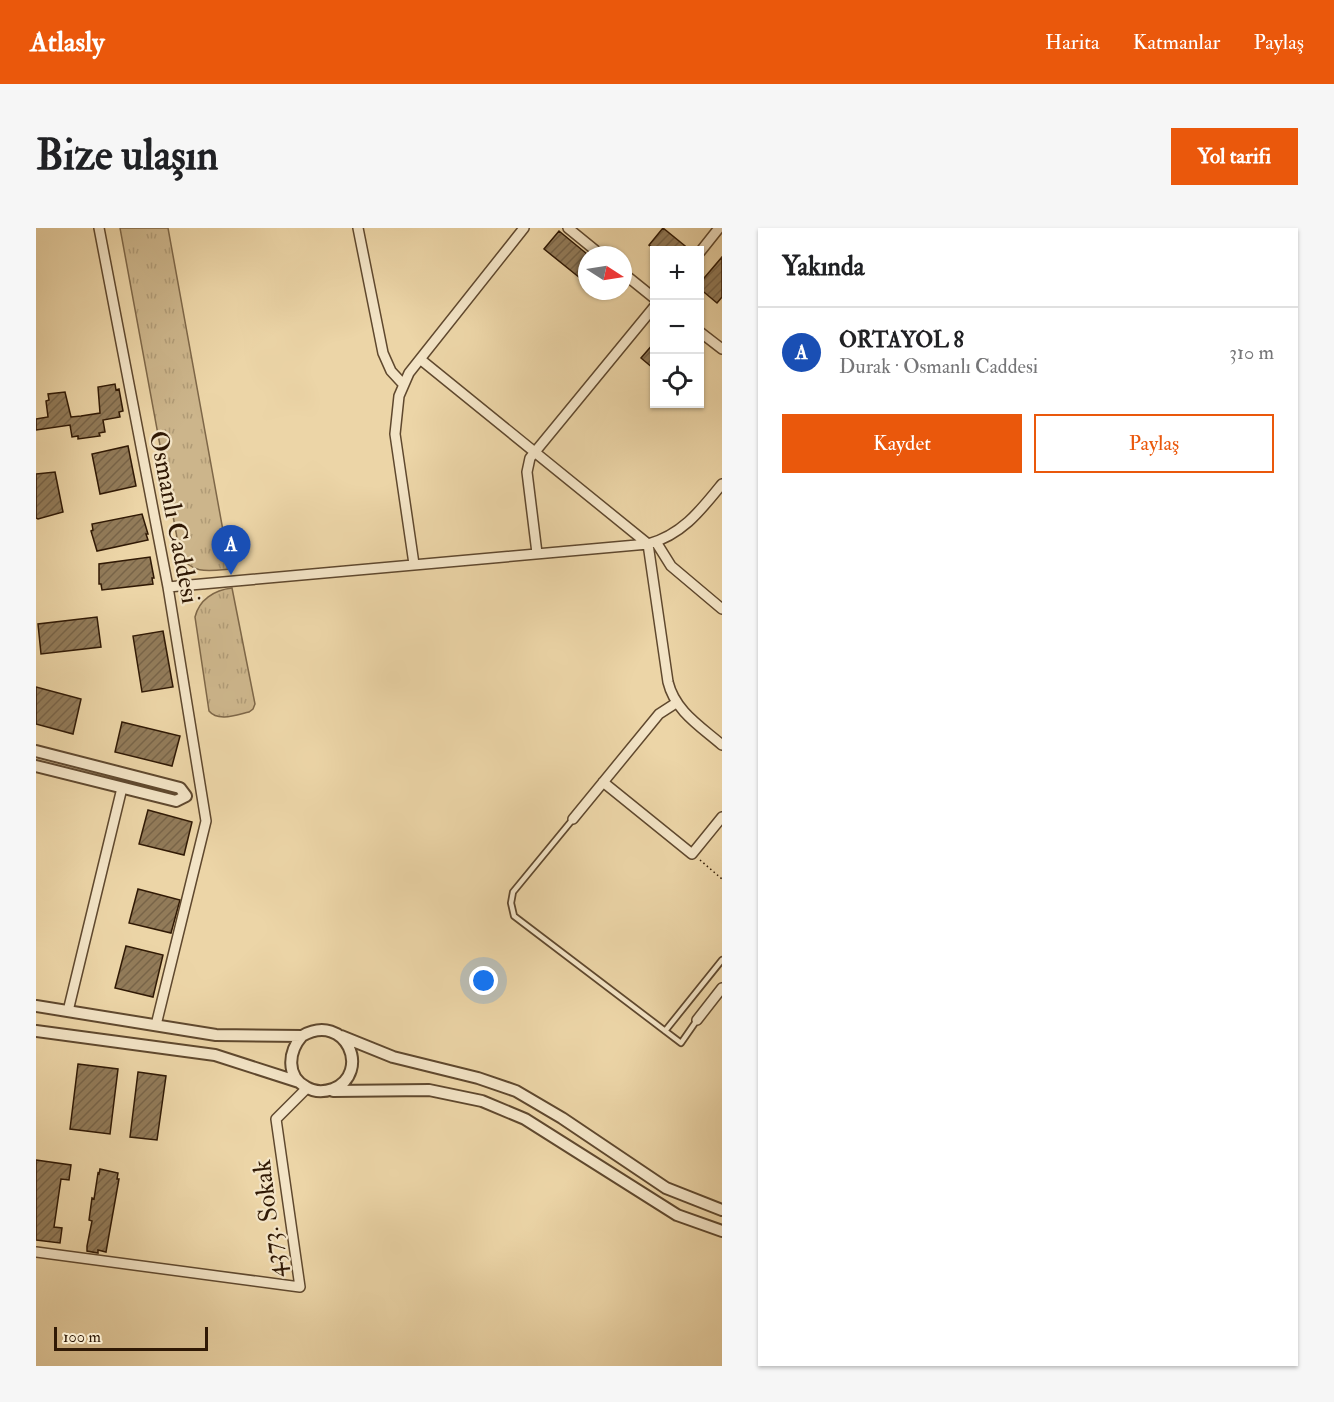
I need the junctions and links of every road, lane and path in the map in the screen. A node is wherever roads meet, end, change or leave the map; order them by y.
1 (99, 228) edge
2 (358, 228) edge
3 (524, 228) edge
4 (568, 228) edge
5 (719, 228) edge
6 (590, 246) edge
7 (704, 246) edge
8 (632, 280) edge
9 (650, 295) edge
10 (650, 312) edge
11 (704, 336) edge
12 (722, 349) edge
13 (420, 359) junction
14 (403, 384) junction
15 (536, 452) junction
16 (722, 484) edge
17 (652, 543) junction
18 (537, 553) junction
19 (414, 564) junction
20 (168, 587) junction
21 (722, 609) edge
22 (676, 703) junction
23 (722, 745) edge
24 (36, 751) edge
25 (36, 766) edge
26 (603, 782) junction
27 (122, 788) junction
28 (186, 796) junction
29 (202, 797) junction
30 (722, 817) edge
31 (573, 819) joint
32 (692, 854) junction
33 (722, 879) edge
34 (722, 960) edge
35 (722, 988) edge
36 (36, 1006) edge
37 (68, 1011) junction
38 (697, 1020) joint
39 (156, 1025) junction
40 (36, 1031) edge
41 (665, 1031) junction
42 (340, 1035) junction
43 (302, 1036) junction
44 (303, 1085) junction
45 (327, 1091) junction
46 (722, 1209) edge
47 (722, 1231) edge
48 (36, 1252) edge

1 - 20 street, Osmanlı Caddesi
2 - 14 street
3 - 13 street
4 - 6 street
5 - 7 street
8 - 9 street
10 - 15 street
11 - 12 street
13 - 14 street
13 - 15 street
14 - 19 street
15 - 17 street
15 - 18 street
16 - 17 street
17 - 18 street
17 - 21 street
17 - 22 street
18 - 19 street
19 - 20 street
20 - 29 street, Osmanlı Caddesi
22 - 23 street
22 - 26 street
24 - 28 street
25 - 27 street
26 - 31 street
26 - 32 street
27 - 28 street
27 - 37 street
28 - 29 street
29 - 39 street, Osmanlı Caddesi
30 - 32 street
31 - 41 lane
32 - 33 path
34 - 41 lane
35 - 38 street
36 - 37 street
37 - 39 street
38 - 41 lane
39 - 43 street
40 - 44 street
42 - 43 street
42 - 45 street
42 - 46 street
43 - 44 street
44 - 45 street
44 - 48 street, 4373. Sokak
45 - 47 street

